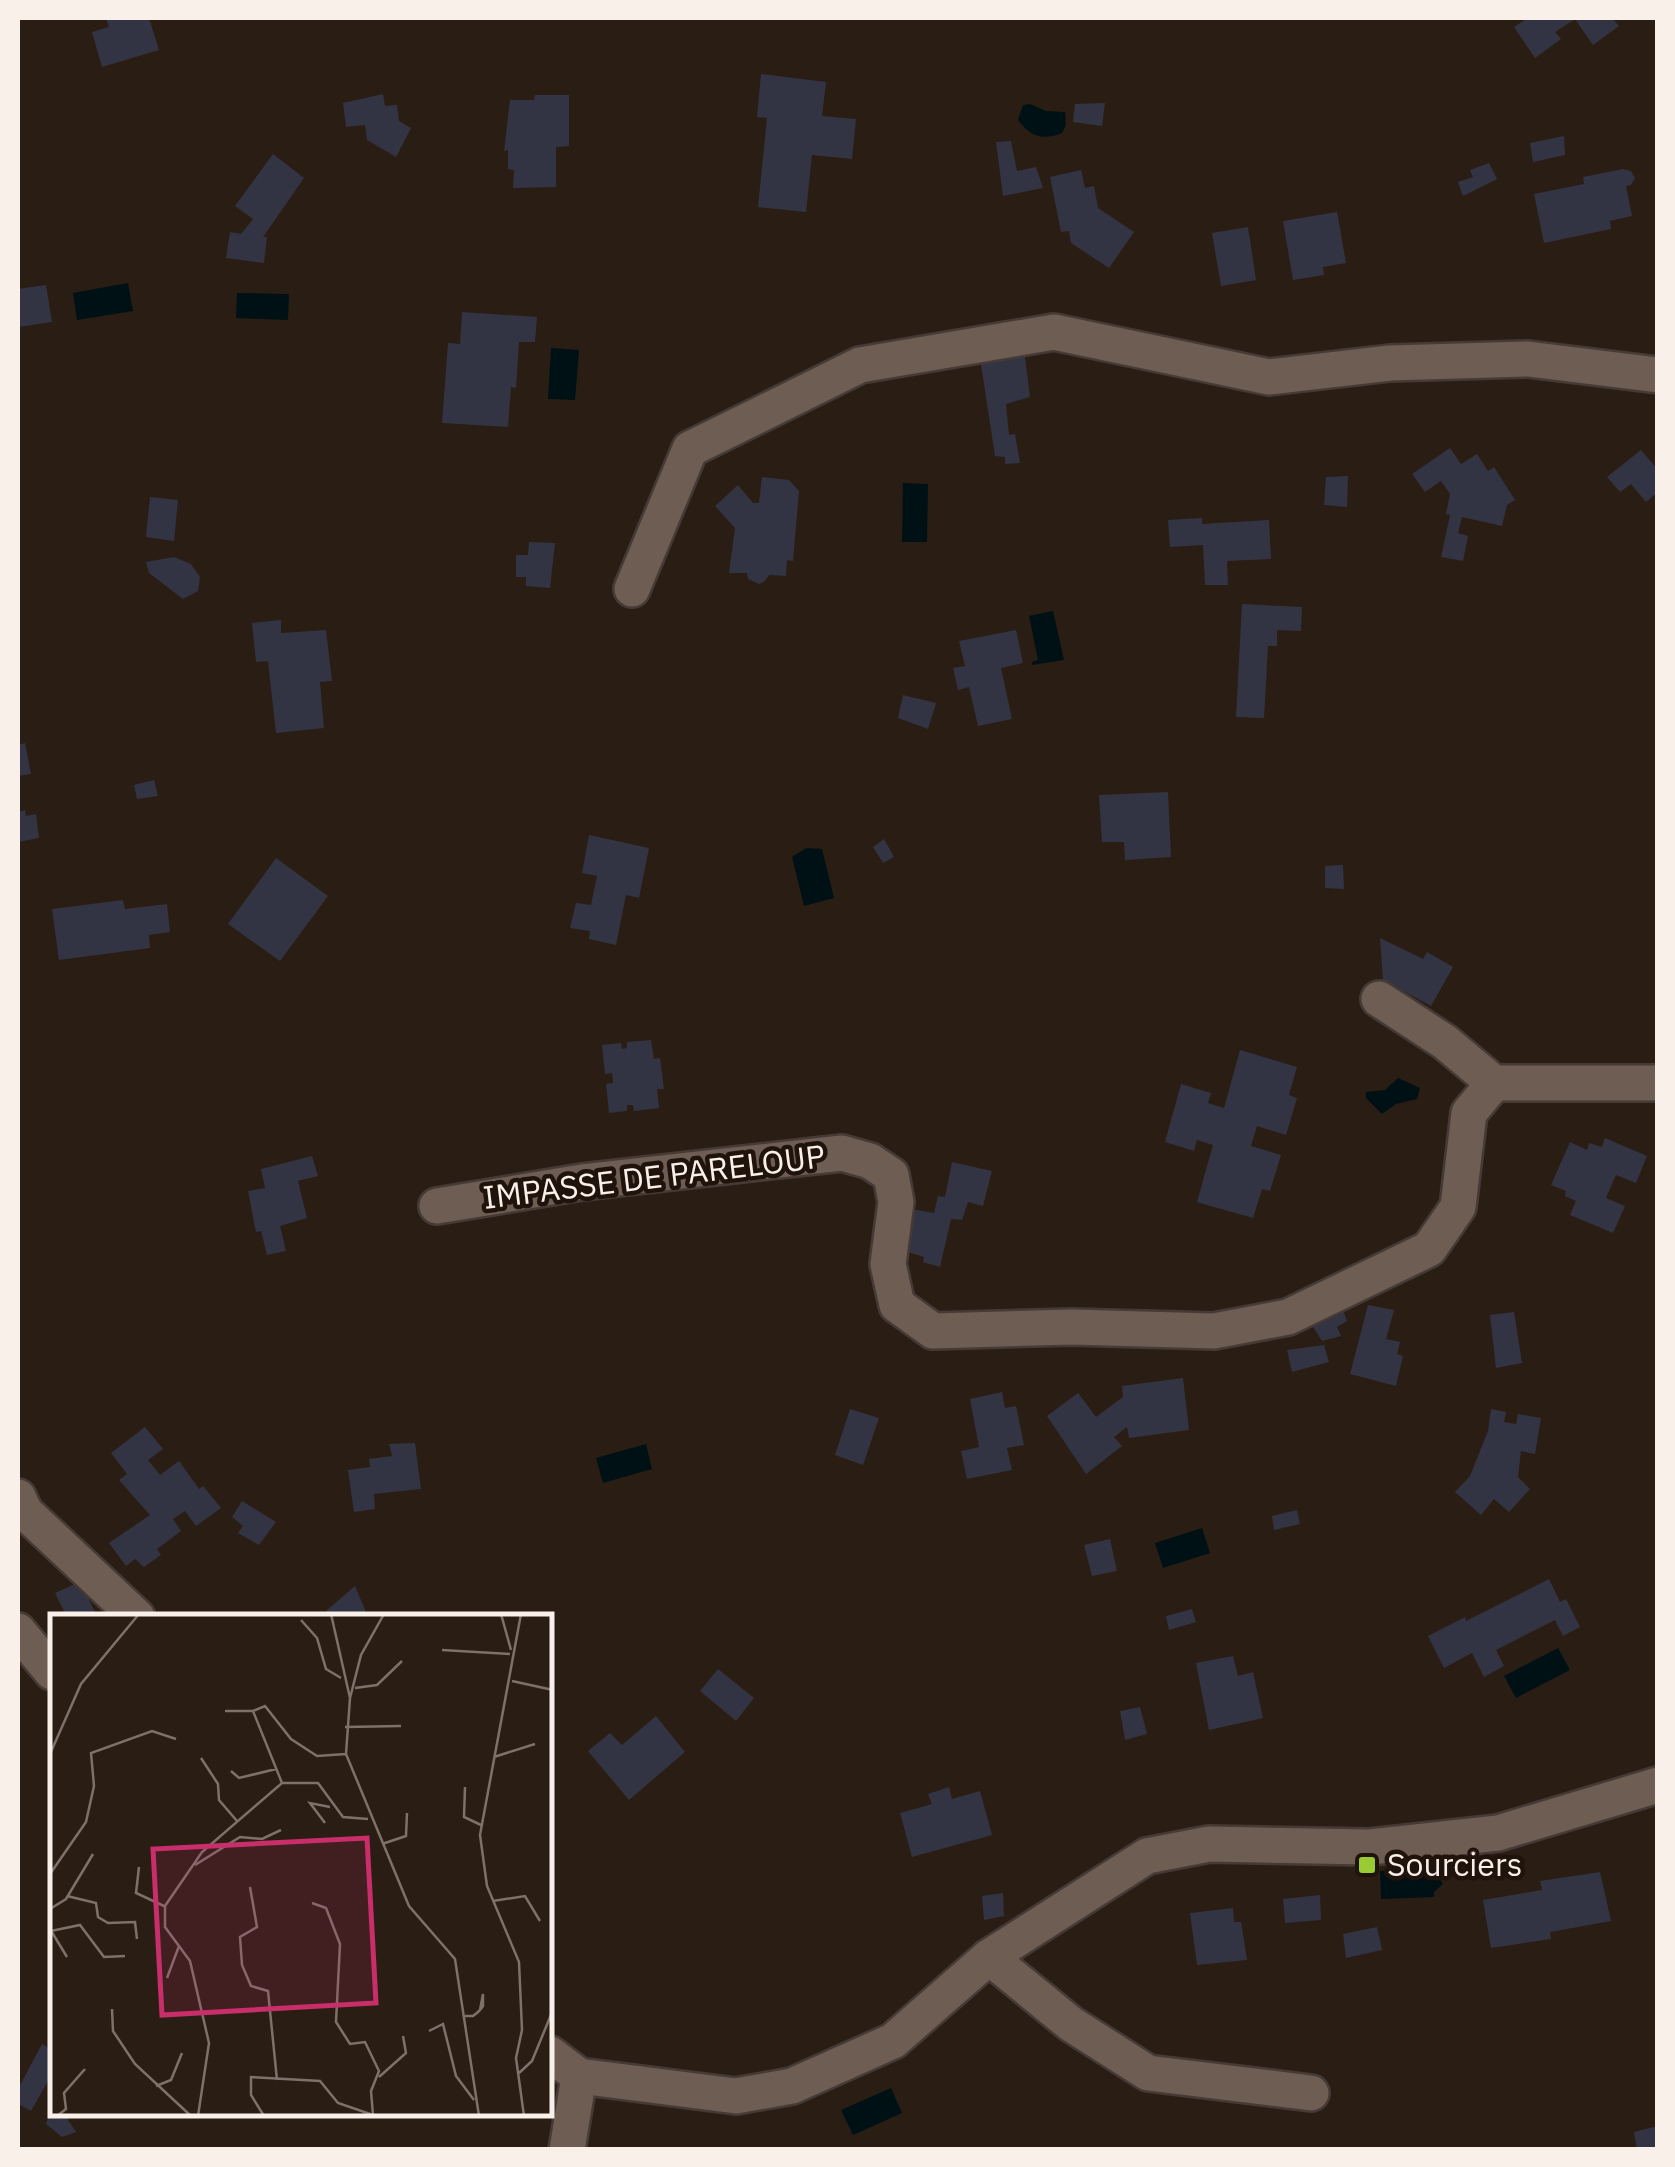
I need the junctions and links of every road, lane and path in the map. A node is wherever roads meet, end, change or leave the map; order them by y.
1 (1658, 375) edge
2 (632, 589) dead end
3 (1379, 998) dead end
4 (1658, 1082) edge
5 (1494, 1083) junction
6 (437, 1206) dead end
7 (18, 1497) edge
8 (134, 1614) edge
9 (18, 1630) edge
10 (50, 1670) edge
11 (1658, 1785) edge
12 (989, 1957) junction
13 (552, 2056) edge
14 (579, 2076) junction
15 (1311, 2093) dead end
16 (566, 2150) edge

1 - 2 street
3 - 5 street
4 - 5 street
5 - 6 street, IMPASSE DE PARELOUP
7 - 8 street
9 - 10 street
11 - 12 street
12 - 14 street
12 - 15 street
13 - 14 street
14 - 16 street

